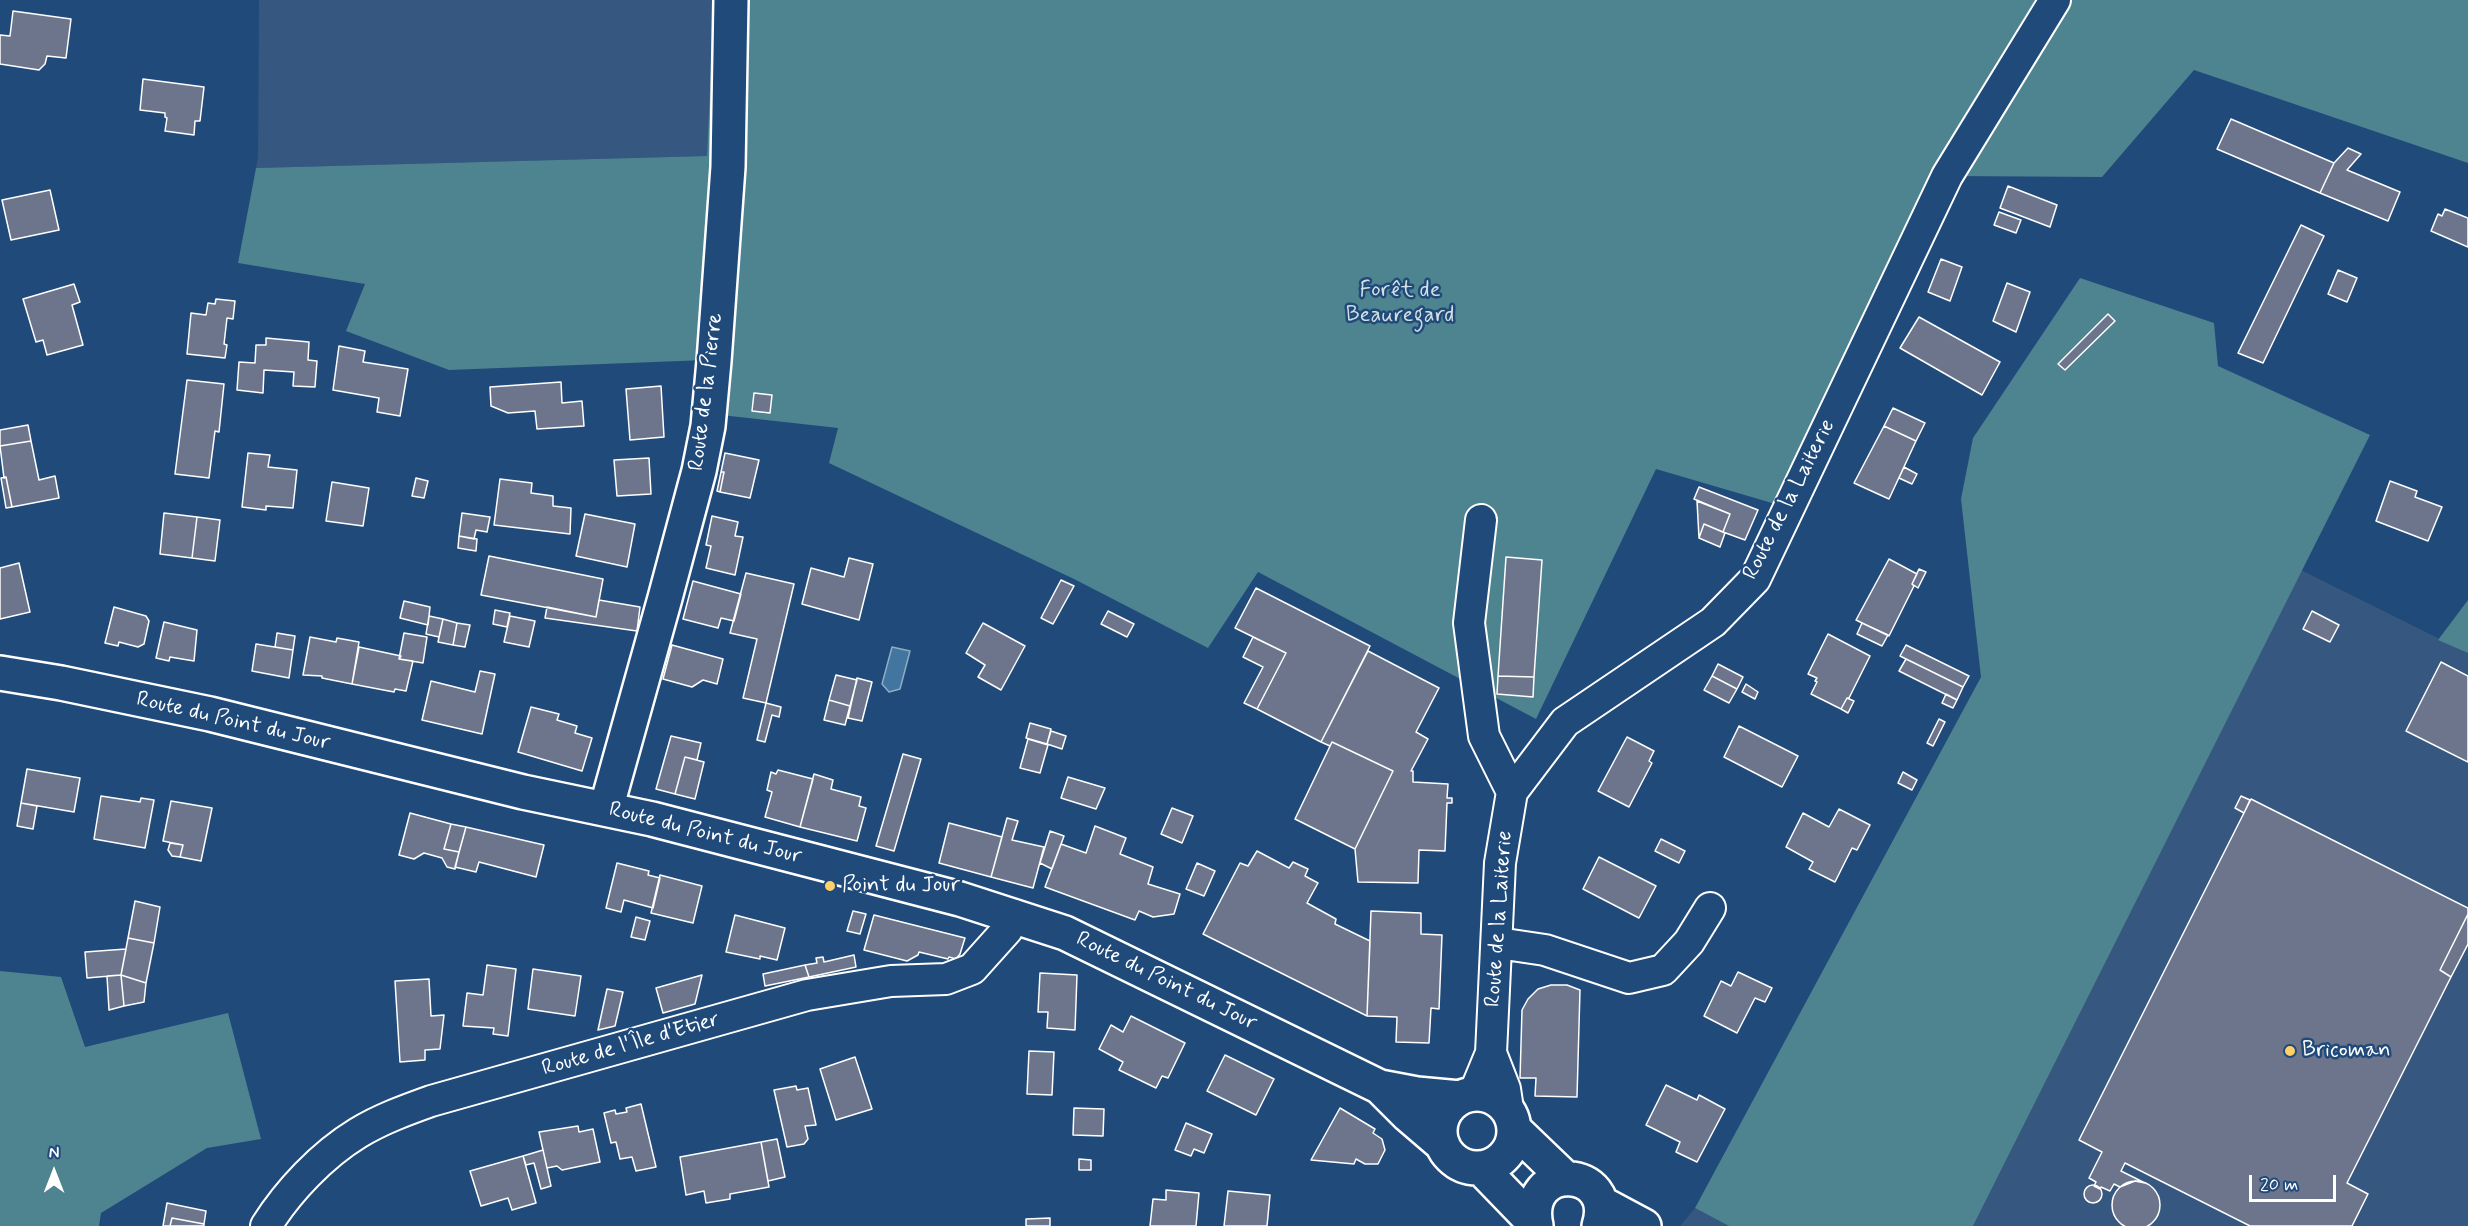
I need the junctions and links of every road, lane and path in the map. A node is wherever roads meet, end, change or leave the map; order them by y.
1 (731, 0) edge
2 (2055, 0) edge
3 (1481, 520) dead end
4 (0, 673) edge
5 (1512, 792) junction
6 (606, 809) junction
7 (1710, 908) dead end
8 (1014, 915) junction
9 (1498, 943) junction
10 (1491, 1053) junction
11 (1380, 1087) junction
12 (1467, 1096) junction
13 (1511, 1119) junction
14 (1443, 1145) junction
15 (1481, 1168) junction
16 (1565, 1178) junction
17 (1600, 1214) edge
18 (1536, 1225) edge
19 (266, 1226) edge
20 (1644, 1226) edge

1 - 6 main road, Route de la Pierre
2 - 5 street, Route de la Laiterie
3 - 5 street
4 - 6 main road, Route du Point du Jour
5 - 9 street, Route de la Laiterie
6 - 8 main road, Route du Point du Jour
7 - 9 street
8 - 11 main road, Route du Point du Jour
8 - 19 street, Route de l'Île d'Etier
9 - 10 street, Route de la Laiterie
10 - 12 street, Route de la Laiterie
10 - 13 street, Route de la Laiterie
11 - 12 main road, Route du Point du Jour
11 - 14 main road, Route du Point du Jour
12 - 13 main road
12 - 14 main road
13 - 15 main road
13 - 16 main road
14 - 15 main road
15 - 18 main road
16 - 17 main road
16 - 18 main road
17 - 20 main road

